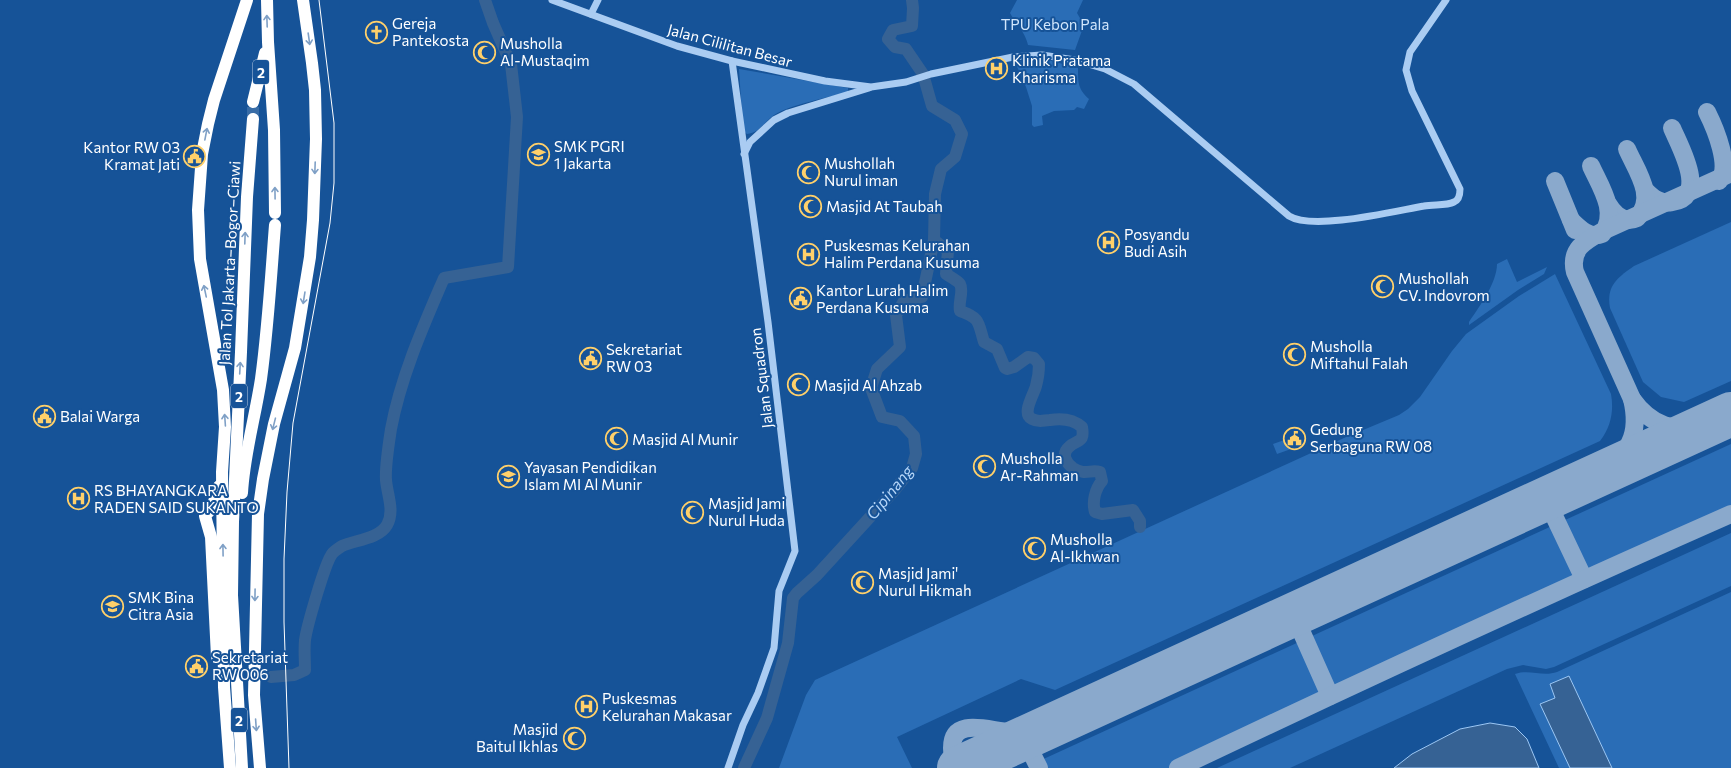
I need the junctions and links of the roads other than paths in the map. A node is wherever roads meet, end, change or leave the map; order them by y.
1 (248, 0) edge
2 (267, 0) edge
3 (303, 0) edge
4 (552, 0) edge
5 (598, 0) edge
6 (1446, 0) edge
7 (591, 14) junction
8 (268, 42) junction
9 (732, 61) junction
10 (871, 87) junction
11 (253, 102) tunnel mouth
12 (253, 119) tunnel mouth
13 (744, 154) junction
14 (222, 472) junction
15 (236, 672) junction
16 (224, 686) junction
17 (230, 768) edge
18 (242, 768) edge
19 (260, 768) edge
20 (728, 768) edge

14 -> 1 highway
8 -> 2 highway, Jalan Tol Jakarta–Bogor–Ciawi / 2
3 -> 19 highway, 2
4 - 7 street, Jalan Cililitan Besar
5 - 7 street
6 - 10 street, Jalan Cililitan Besar
7 - 9 street, Jalan Cililitan Besar
8 - 11 highway, Jalan Tol Jakarta–Bogor–Ciawi / 2
15 -> 8 highway, Jalan Tol Jakarta–Bogor–Ciawi / 2
9 - 10 street, Jalan Cililitan Besar
9 - 13 street, Jalan Squadron
10 - 13 street
15 -> 12 highway, Jalan Tol Jakarta–Bogor–Ciawi / 2
13 - 20 street, Jalan Squadron
16 -> 14 highway
14 - 16 highway
15 - 18 highway, Jalan Tol Jakarta–Bogor–Ciawi / 2
16 - 17 highway

